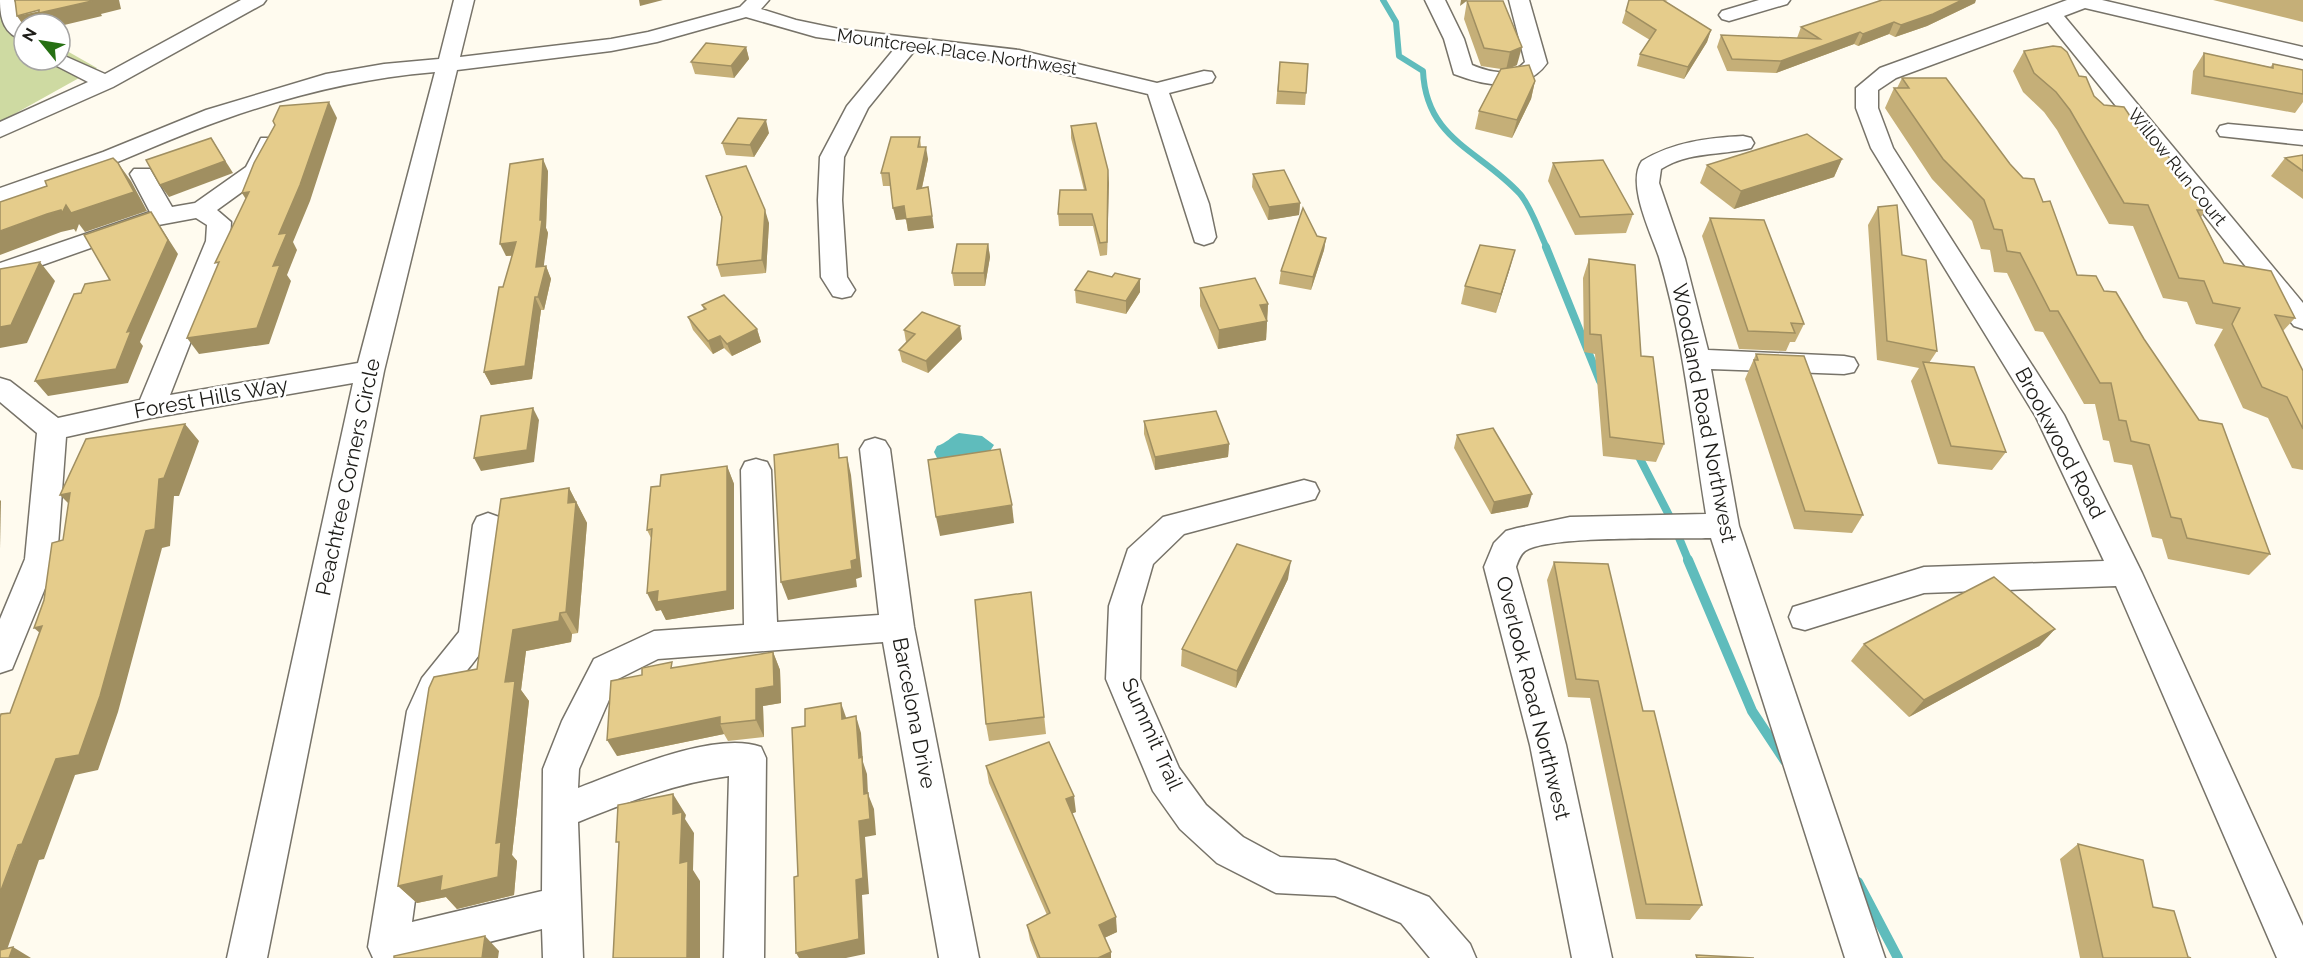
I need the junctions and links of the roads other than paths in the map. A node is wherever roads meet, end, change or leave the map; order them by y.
1 (4, 0) edge
2 (256, 0) edge
3 (464, 0) edge
4 (1435, 0) edge
5 (1519, 0) edge
6 (1780, 0) edge
7 (2080, 1) edge
8 (753, 6) edge
9 (2051, 13) junction
10 (1729, 15) dead end
11 (12, 21) edge
12 (909, 44) junction
13 (2275, 47) junction
14 (2303, 53) edge
15 (450, 62) junction
16 (72, 66) edge
17 (2303, 75) edge
18 (1204, 77) dead end
19 (105, 82) junction
20 (1157, 90) junction
21 (0, 130) edge
22 (2229, 131) dead end
23 (2303, 138) edge
24 (271, 140) edge
25 (1743, 143) dead end
26 (142, 174) dead end
27 (0, 196) edge
28 (201, 210) junction
29 (164, 215) junction
30 (1204, 237) dead end
31 (0, 272) edge
32 (842, 290) dead end
33 (2303, 320) edge
34 (1695, 359) junction
35 (1844, 365) dead end
36 (370, 371) junction
37 (0, 388) edge
38 (151, 408) junction
39 (52, 430) junction
40 (875, 449) dead end
41 (756, 470) dead end
42 (1304, 490) dead end
43 (488, 525) dead end
44 (1723, 526) junction
45 (2126, 573) junction
46 (1805, 617) dead end
47 (897, 627) junction
48 (762, 639) junction
49 (0, 659) edge
50 (559, 812) junction
51 (563, 905) junction
52 (387, 953) edge
53 (247, 958) edge
54 (563, 958) edge
55 (744, 958) edge
56 (959, 958) edge
57 (1456, 958) edge
58 (1592, 958) edge
59 (1865, 958) edge
60 (2297, 958) edge

1 - 11 street
2 - 19 street
3 - 15 street, Peachtree Corners Circle
4 - 5 street
6 - 10 street
7 - 9 street, Brookwood Road
7 - 13 street
8 - 12 street, Mountcreek Place Northwest
8 - 15 street
9 - 33 street, Willow Run Court
9 - 45 street, Brookwood Road
12 - 20 street, Mountcreek Place Northwest
12 - 32 street
13 - 14 street
13 - 17 street
15 - 27 street
15 - 36 street, Peachtree Corners Circle
16 - 19 street
18 - 20 street
19 - 21 street
20 - 30 street
22 - 23 street
24 - 28 street
25 - 34 street, Woodland Road Northwest
26 - 29 street
28 - 29 street
28 - 38 street
29 - 31 street
34 - 35 street
34 - 44 street, Woodland Road Northwest
36 - 38 street, Forest Hills Way
36 - 53 street, Peachtree Corners Circle
37 - 39 street
38 - 39 street, Forest Hills Way
39 - 49 street
40 - 47 street
41 - 48 street
42 - 57 street, Summit Trail
43 - 52 street
44 - 58 street, Overlook Road Northwest
44 - 59 street, Woodland Road Northwest
45 - 46 street
45 - 60 street, Brookwood Road
47 - 48 street, Barcelona Drive
47 - 56 street, Barcelona Drive
48 - 50 street, Barcelona Drive
50 - 51 street, Barcelona Drive
50 - 55 street
51 - 52 street
51 - 54 street, Barcelona Drive

